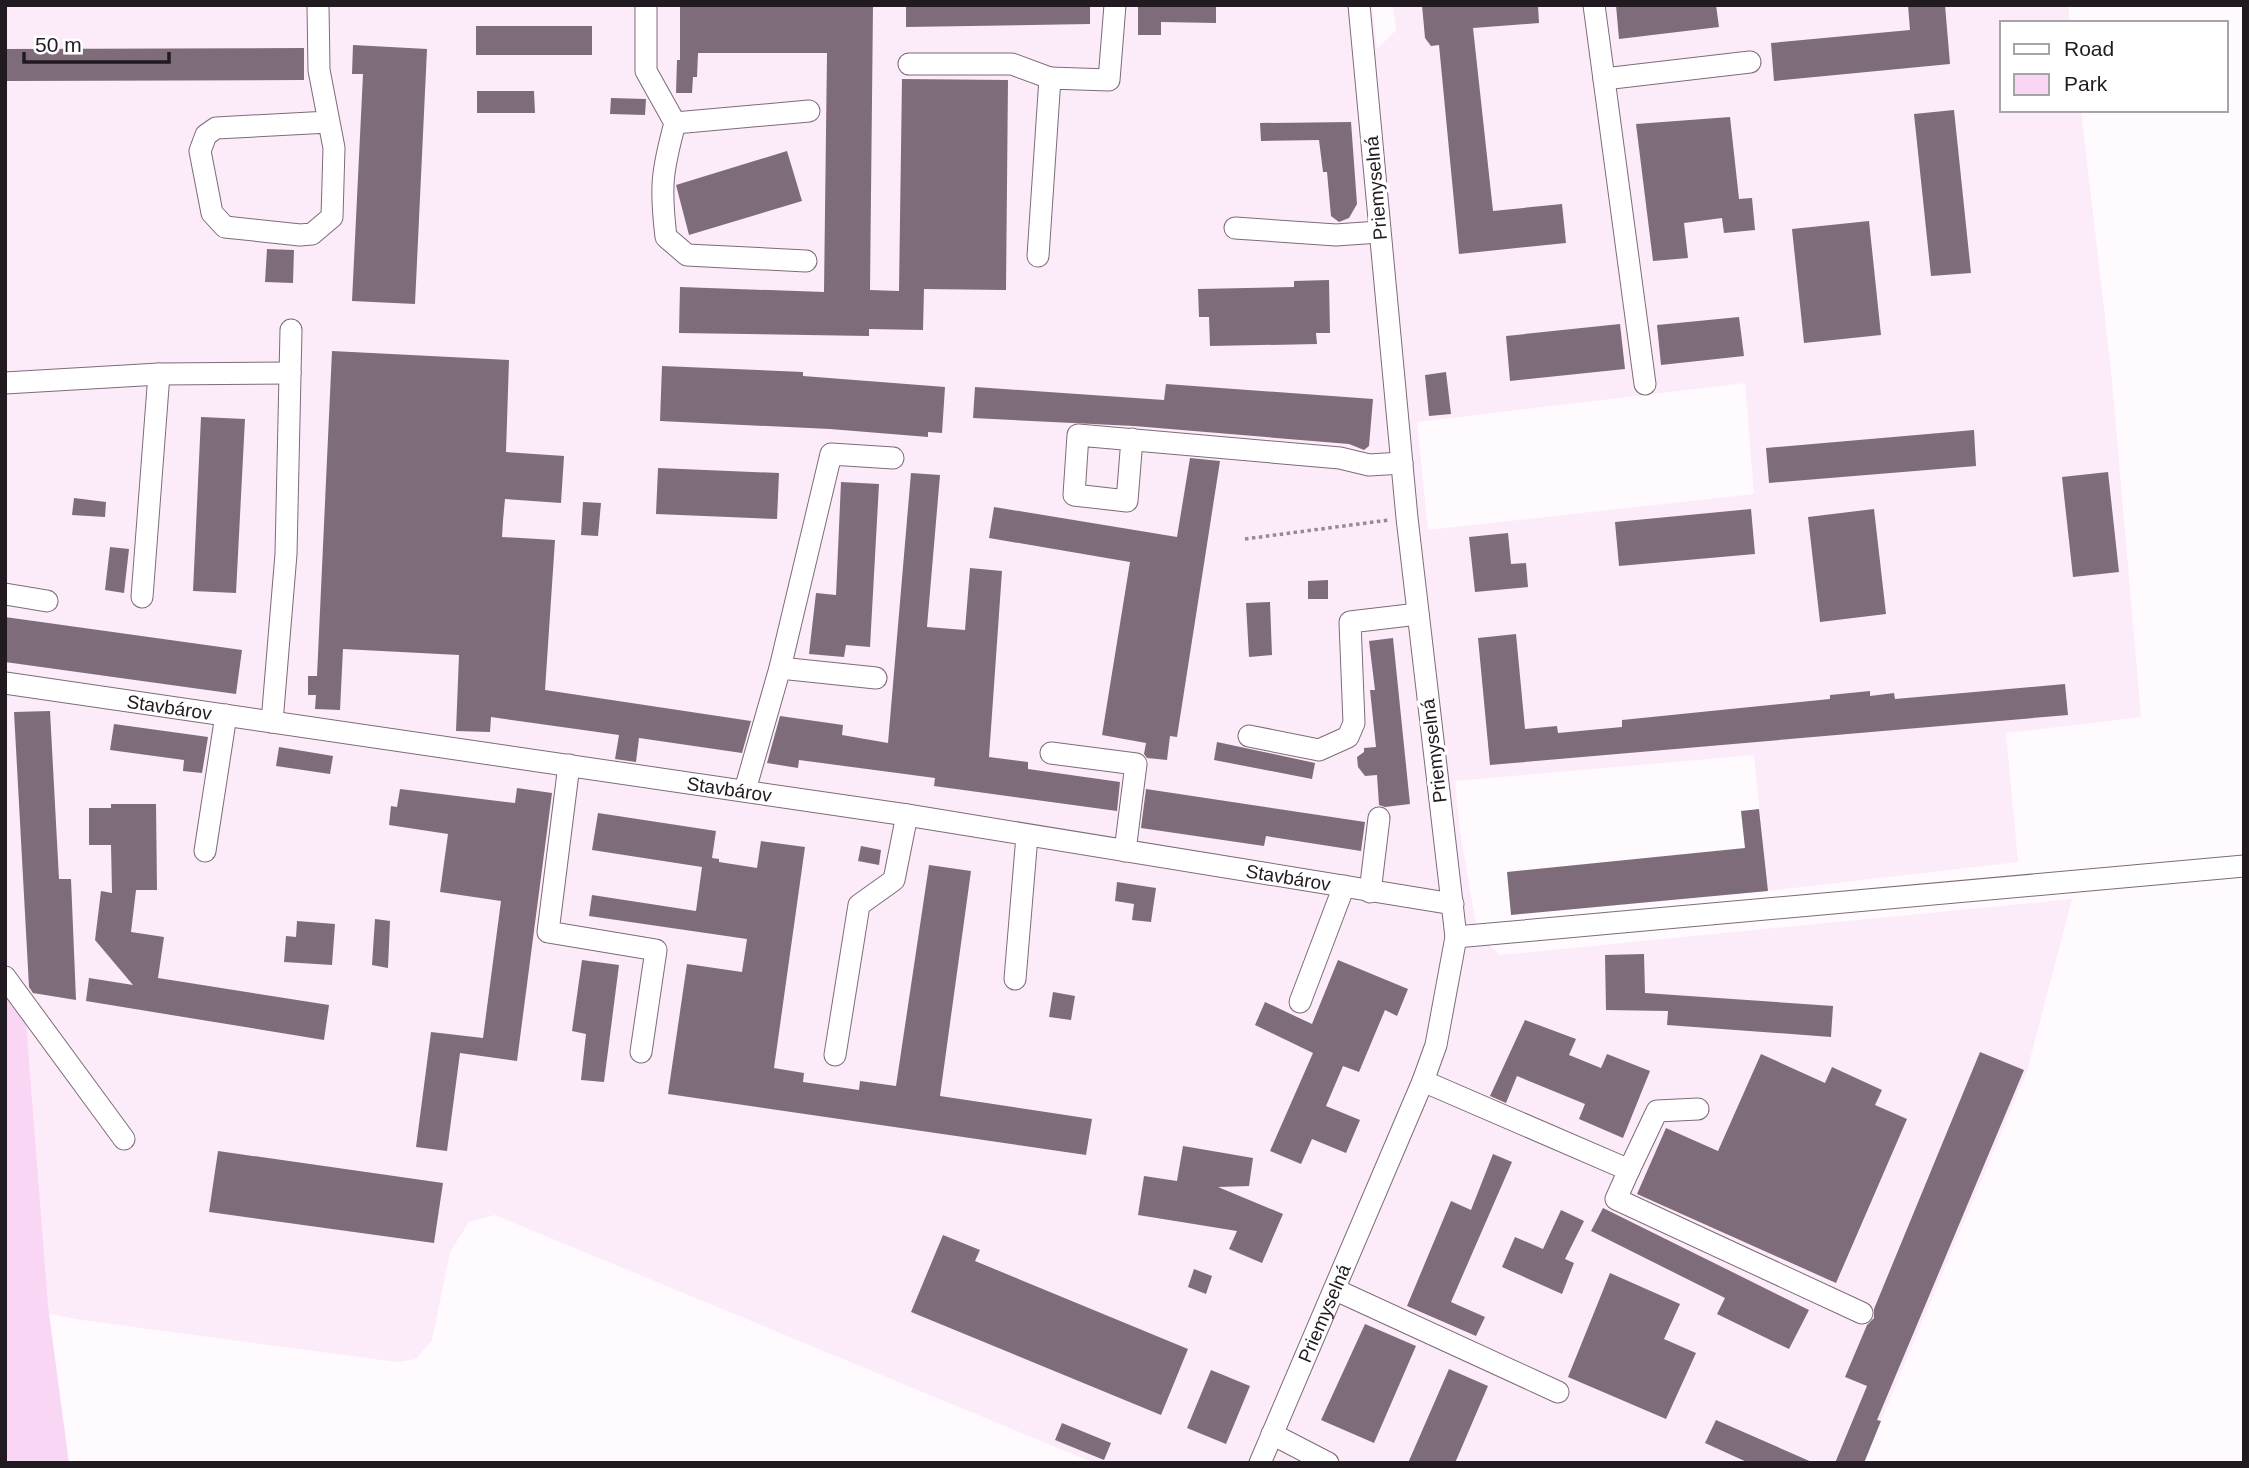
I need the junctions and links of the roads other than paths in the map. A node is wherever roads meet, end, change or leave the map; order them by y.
1 (318, 5) edge
2 (646, 5) edge
3 (1115, 5) edge
4 (1359, 5) edge
5 (1594, 5) edge
6 (1750, 62) dead end
7 (909, 64) dead end
8 (1050, 78) junction
9 (1604, 79) junction
10 (808, 111) dead end
11 (329, 122) junction
12 (676, 123) junction
13 (1235, 228) dead end
14 (1379, 232) junction
15 (1038, 256) dead end
16 (806, 261) dead end
17 (291, 330) dead end
18 (290, 373) junction
19 (159, 374) junction
20 (5, 383) edge
21 (1645, 384) dead end
22 (1132, 439) dead end
23 (893, 458) dead end
24 (1402, 463) junction
25 (5, 594) edge
26 (142, 597) dead end
27 (47, 601) dead end
28 (1418, 614) junction
29 (780, 668) junction
30 (876, 678) dead end
31 (5, 683) edge
32 (226, 715) junction
33 (272, 722) junction
34 (1249, 736) dead end
35 (1051, 753) dead end
36 (569, 765) junction
37 (745, 790) junction
38 (907, 815) junction
39 (1379, 818) dead end
40 (1027, 836) junction
41 (205, 851) dead end
42 (1125, 851) junction
43 (2244, 866) edge
44 (1344, 886) junction
45 (1370, 892) junction
46 (1452, 904) junction
47 (1456, 937) junction
48 (5, 977) edge
49 (1015, 979) dead end
50 (1300, 1002) dead end
51 (641, 1052) dead end
52 (835, 1055) dead end
53 (1423, 1081) junction
54 (1698, 1109) dead end
55 (124, 1139) dead end
56 (1629, 1170) junction
57 (1336, 1290) junction
58 (1862, 1313) dead end
59 (1558, 1392) dead end
60 (1272, 1434) junction
61 (1260, 1463) edge
62 (1328, 1463) edge

1 - 11 lane
2 - 12 lane
3 - 8 lane
4 - 14 lane, Priemyselná
5 - 9 lane
6 - 9 lane
7 - 8 lane
8 - 15 lane
9 - 21 lane
10 - 12 lane
11 - 11 lane
12 - 16 lane
13 - 14 lane
14 - 24 lane, Priemyselná
17 - 18 lane
18 - 19 lane
18 - 33 lane
19 - 20 lane
19 - 26 lane
22 - 24 lane
23 - 29 lane
24 - 28 lane, Priemyselná
25 - 27 lane
28 - 34 lane
28 - 46 lane, Priemyselná
29 - 30 lane
29 - 37 lane
31 - 32 lane, Stavbárov
32 - 33 lane, Stavbárov
32 - 41 lane
33 - 36 lane, Stavbárov
35 - 42 lane
36 - 37 lane, Stavbárov
36 - 51 lane
37 - 38 lane, Stavbárov
38 - 40 lane, Stavbárov
38 - 52 lane
39 - 45 lane
40 - 42 lane, Stavbárov
40 - 49 lane
42 - 44 lane, Stavbárov
43 - 47 lane
44 - 45 lane, Stavbárov
44 - 50 lane
45 - 46 lane, Stavbárov
46 - 47 lane, Priemyselná
47 - 53 lane, Priemyselná
48 - 55 lane
53 - 56 lane
53 - 57 lane, Priemyselná
54 - 56 lane
56 - 58 lane
57 - 59 lane
57 - 60 lane, Priemyselná
60 - 61 lane, Priemyselná
60 - 62 lane

